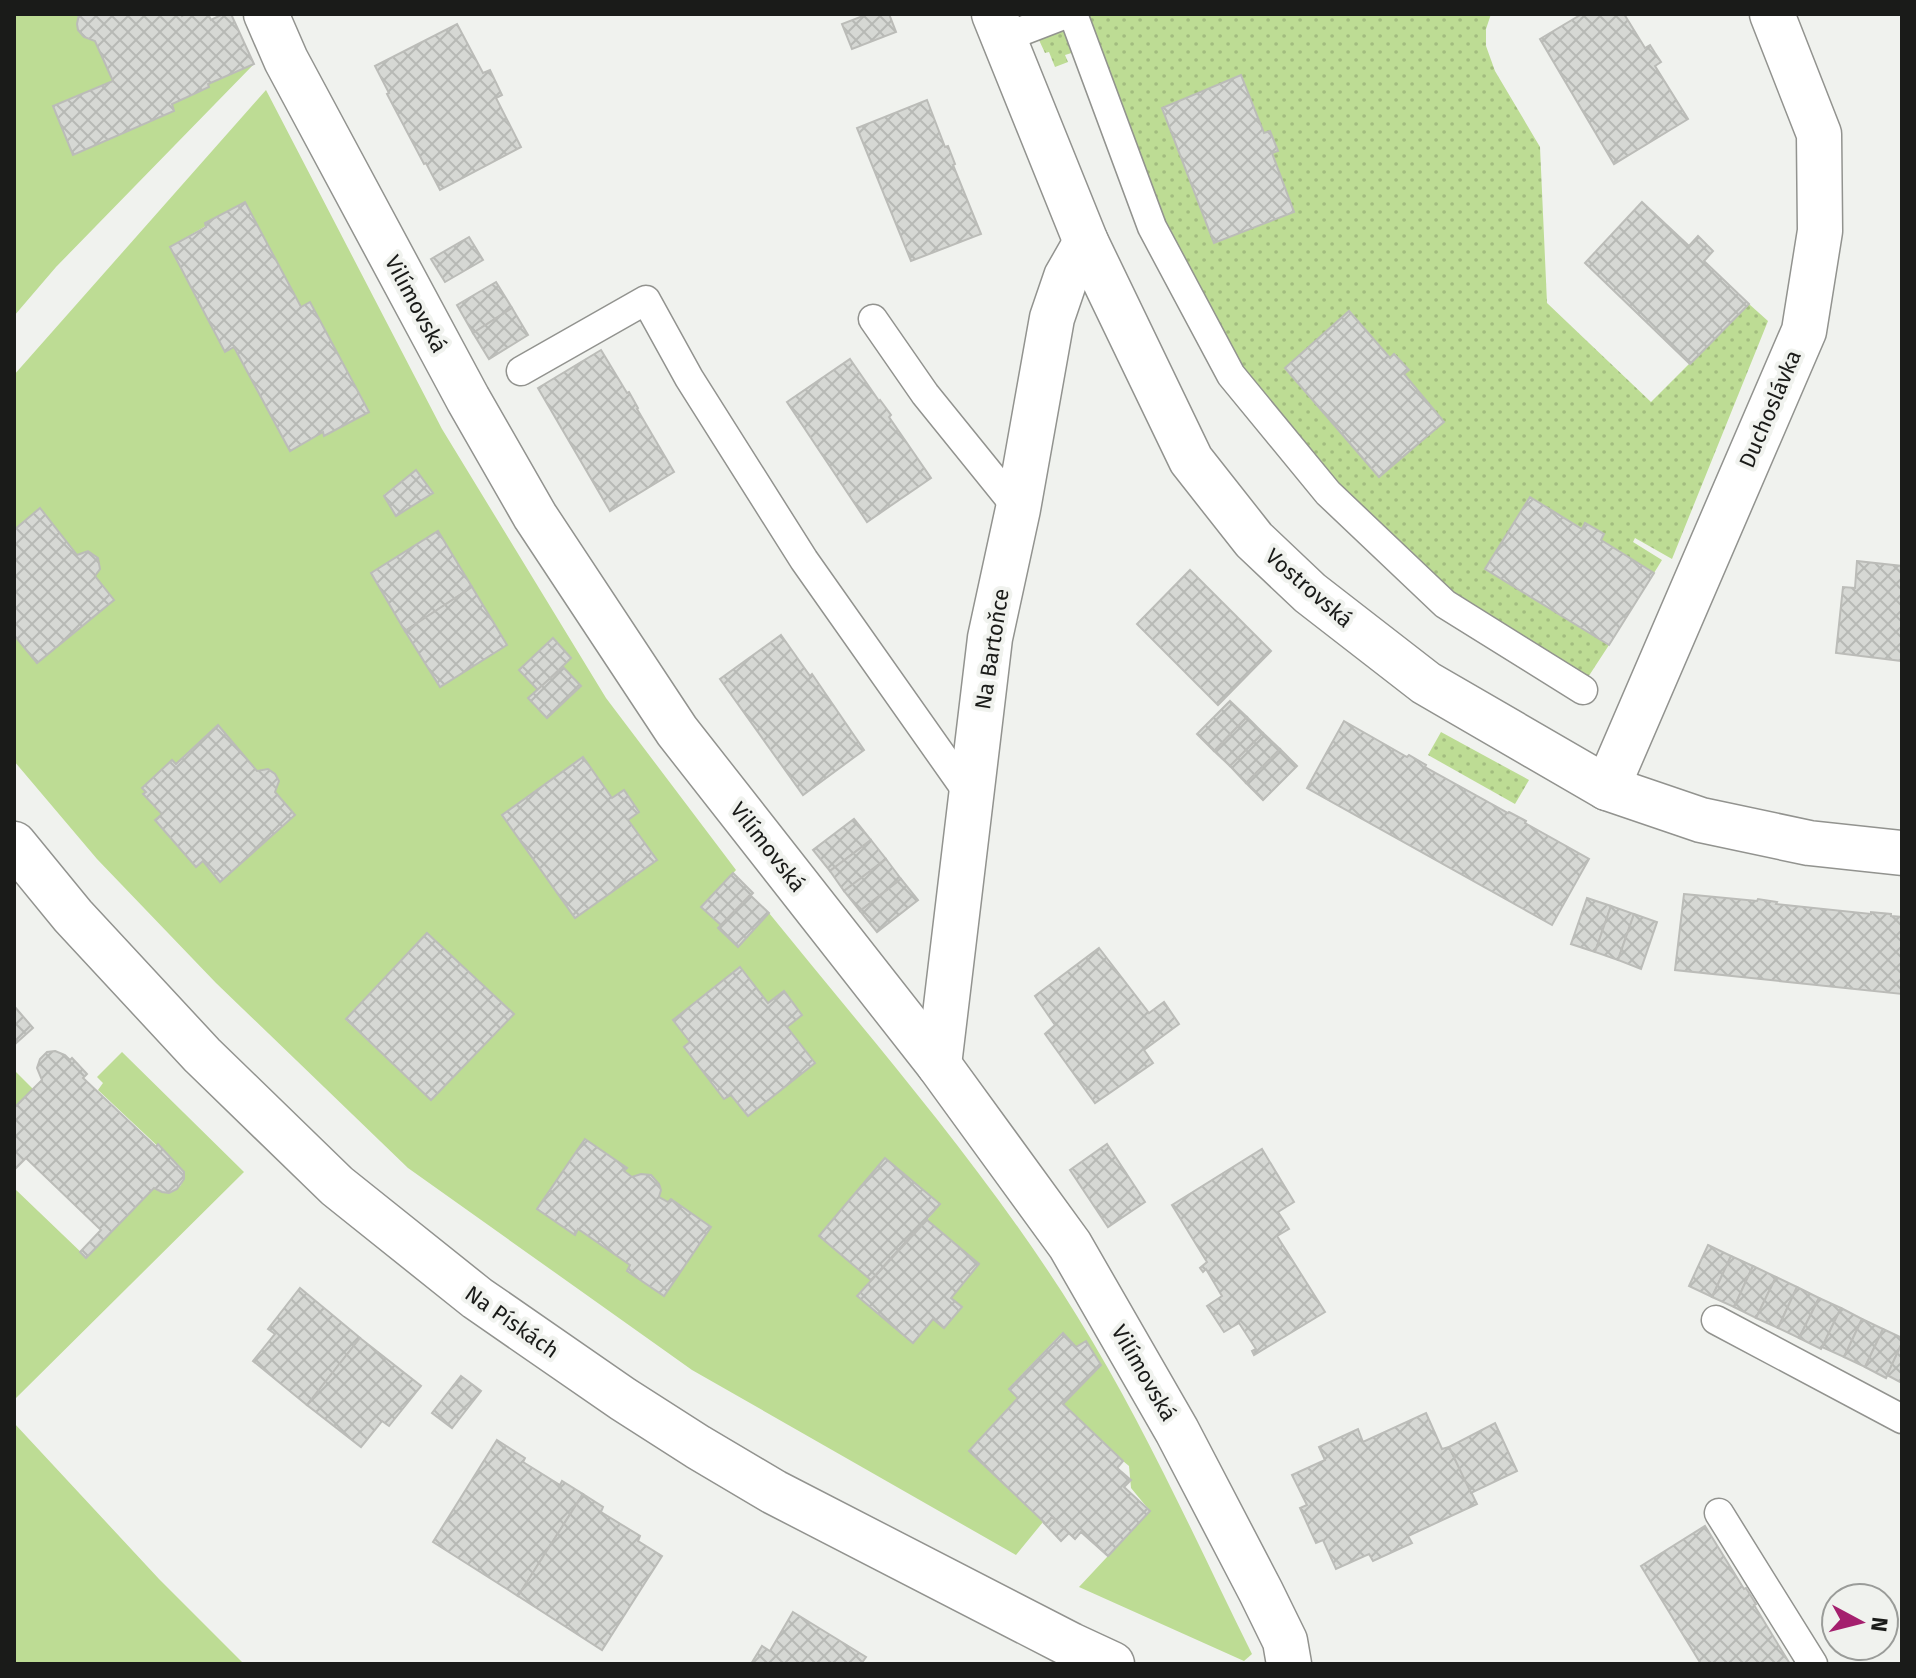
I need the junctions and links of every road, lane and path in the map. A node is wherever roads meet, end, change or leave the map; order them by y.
1 (266, 14) edge
2 (1066, 14) edge
3 (1073, 14) edge
4 (1772, 14) edge
5 (999, 26) edge
6 (1086, 242) junction
7 (873, 319) dead end
8 (521, 371) dead end
9 (1018, 509) junction
10 (1583, 690) dead end
11 (1607, 788) junction
12 (971, 797) junction
13 (14, 844) edge
14 (1902, 853) edge
15 (939, 1065) junction
16 (1716, 1320) dead end
17 (1902, 1419) edge
18 (1719, 1513) dead end
19 (1112, 1664) edge
20 (1289, 1664) edge
21 (1813, 1664) edge

1 - 15 street, Vilímovská
2 - 5 lane
3 - 10 lane
4 - 11 street, Duchoslávka
5 - 6 street, Vostrovská
6 - 9 street, Na Bartoňce
6 - 11 street, Vostrovská
7 - 9 lane
8 - 12 lane
9 - 12 street, Na Bartoňce
11 - 14 street, Vostrovská
12 - 15 street, Na Bartoňce
13 - 19 street, Na Pískách
15 - 20 street, Vilímovská
16 - 17 lane
18 - 21 lane

